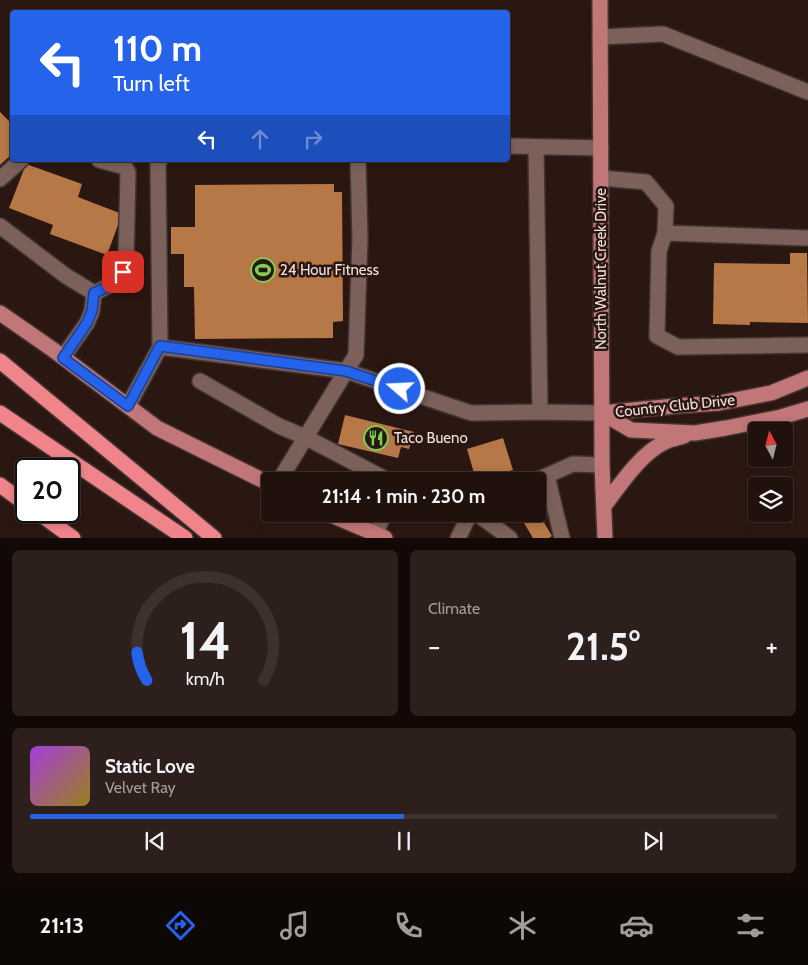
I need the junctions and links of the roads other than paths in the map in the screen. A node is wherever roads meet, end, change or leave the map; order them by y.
1 (600, 0) edge
2 (600, 37) junction
3 (808, 92) edge
4 (510, 146) edge
5 (536, 147) junction
6 (601, 148) junction
7 (19, 162) edge
8 (106, 162) edge
9 (158, 162) edge
10 (358, 162) edge
11 (601, 178) junction
12 (0, 179) edge
13 (0, 226) edge
14 (666, 233) junction
15 (808, 238) edge
16 (94, 293) junction
17 (0, 313) edge
18 (808, 345) edge
19 (160, 346) junction
20 (63, 358) junction
21 (0, 361) edge
22 (346, 371) junction
23 (808, 378) edge
24 (200, 381) dead end
25 (128, 406) junction
26 (808, 409) edge
27 (0, 412) edge
28 (540, 412) junction
29 (602, 413) junction
30 (695, 432) junction
31 (305, 437) junction
32 (602, 465) junction
33 (284, 472) edge
34 (372, 472) edge
35 (546, 477) edge
36 (261, 480) edge
37 (0, 485) edge
38 (546, 493) edge
39 (15, 496) edge
40 (604, 506) junction
41 (348, 522) edge
42 (383, 522) edge
43 (466, 522) edge
44 (489, 522) edge
45 (52, 523) edge
46 (380, 536) edge
47 (604, 536) edge
48 (73, 538) edge
49 (185, 538) edge
50 (214, 538) edge
51 (458, 538) edge
52 (510, 538) edge
53 (562, 538) edge

1 - 2 main road, North Walnut Creek Drive
2 - 3 lane
2 - 6 main road, North Walnut Creek Drive
4 - 5 lane
5 - 6 lane
5 - 28 lane
6 - 11 main road, North Walnut Creek Drive
7 - 12 lane
8 - 16 lane
9 - 19 lane
10 - 22 lane
11 - 14 lane
11 - 29 main road, North Walnut Creek Drive
13 - 16 lane
14 - 15 lane
14 - 18 lane
16 - 20 lane
17 - 20 main road
19 - 22 lane
19 - 25 lane
20 - 25 main road
21 - 50 highway
22 - 28 lane
22 - 31 lane
23 - 29 main road, Country Club Drive
24 - 31 lane
25 - 36 main road
26 - 30 main road, Country Club Drive
27 - 49 highway
28 - 29 lane
29 - 30 main road, Country Club Drive
29 - 32 main road, North Walnut Creek Drive
30 - 40 main road
31 - 33 lane
31 - 34 lane
32 - 35 lane
32 - 40 main road, North Walnut Creek Drive
37 - 39 highway
38 - 53 lane
40 - 47 main road, North Walnut Creek Drive
41 - 46 main road
42 - 46 lane
43 - 51 lane
44 - 52 lane
45 - 48 highway

